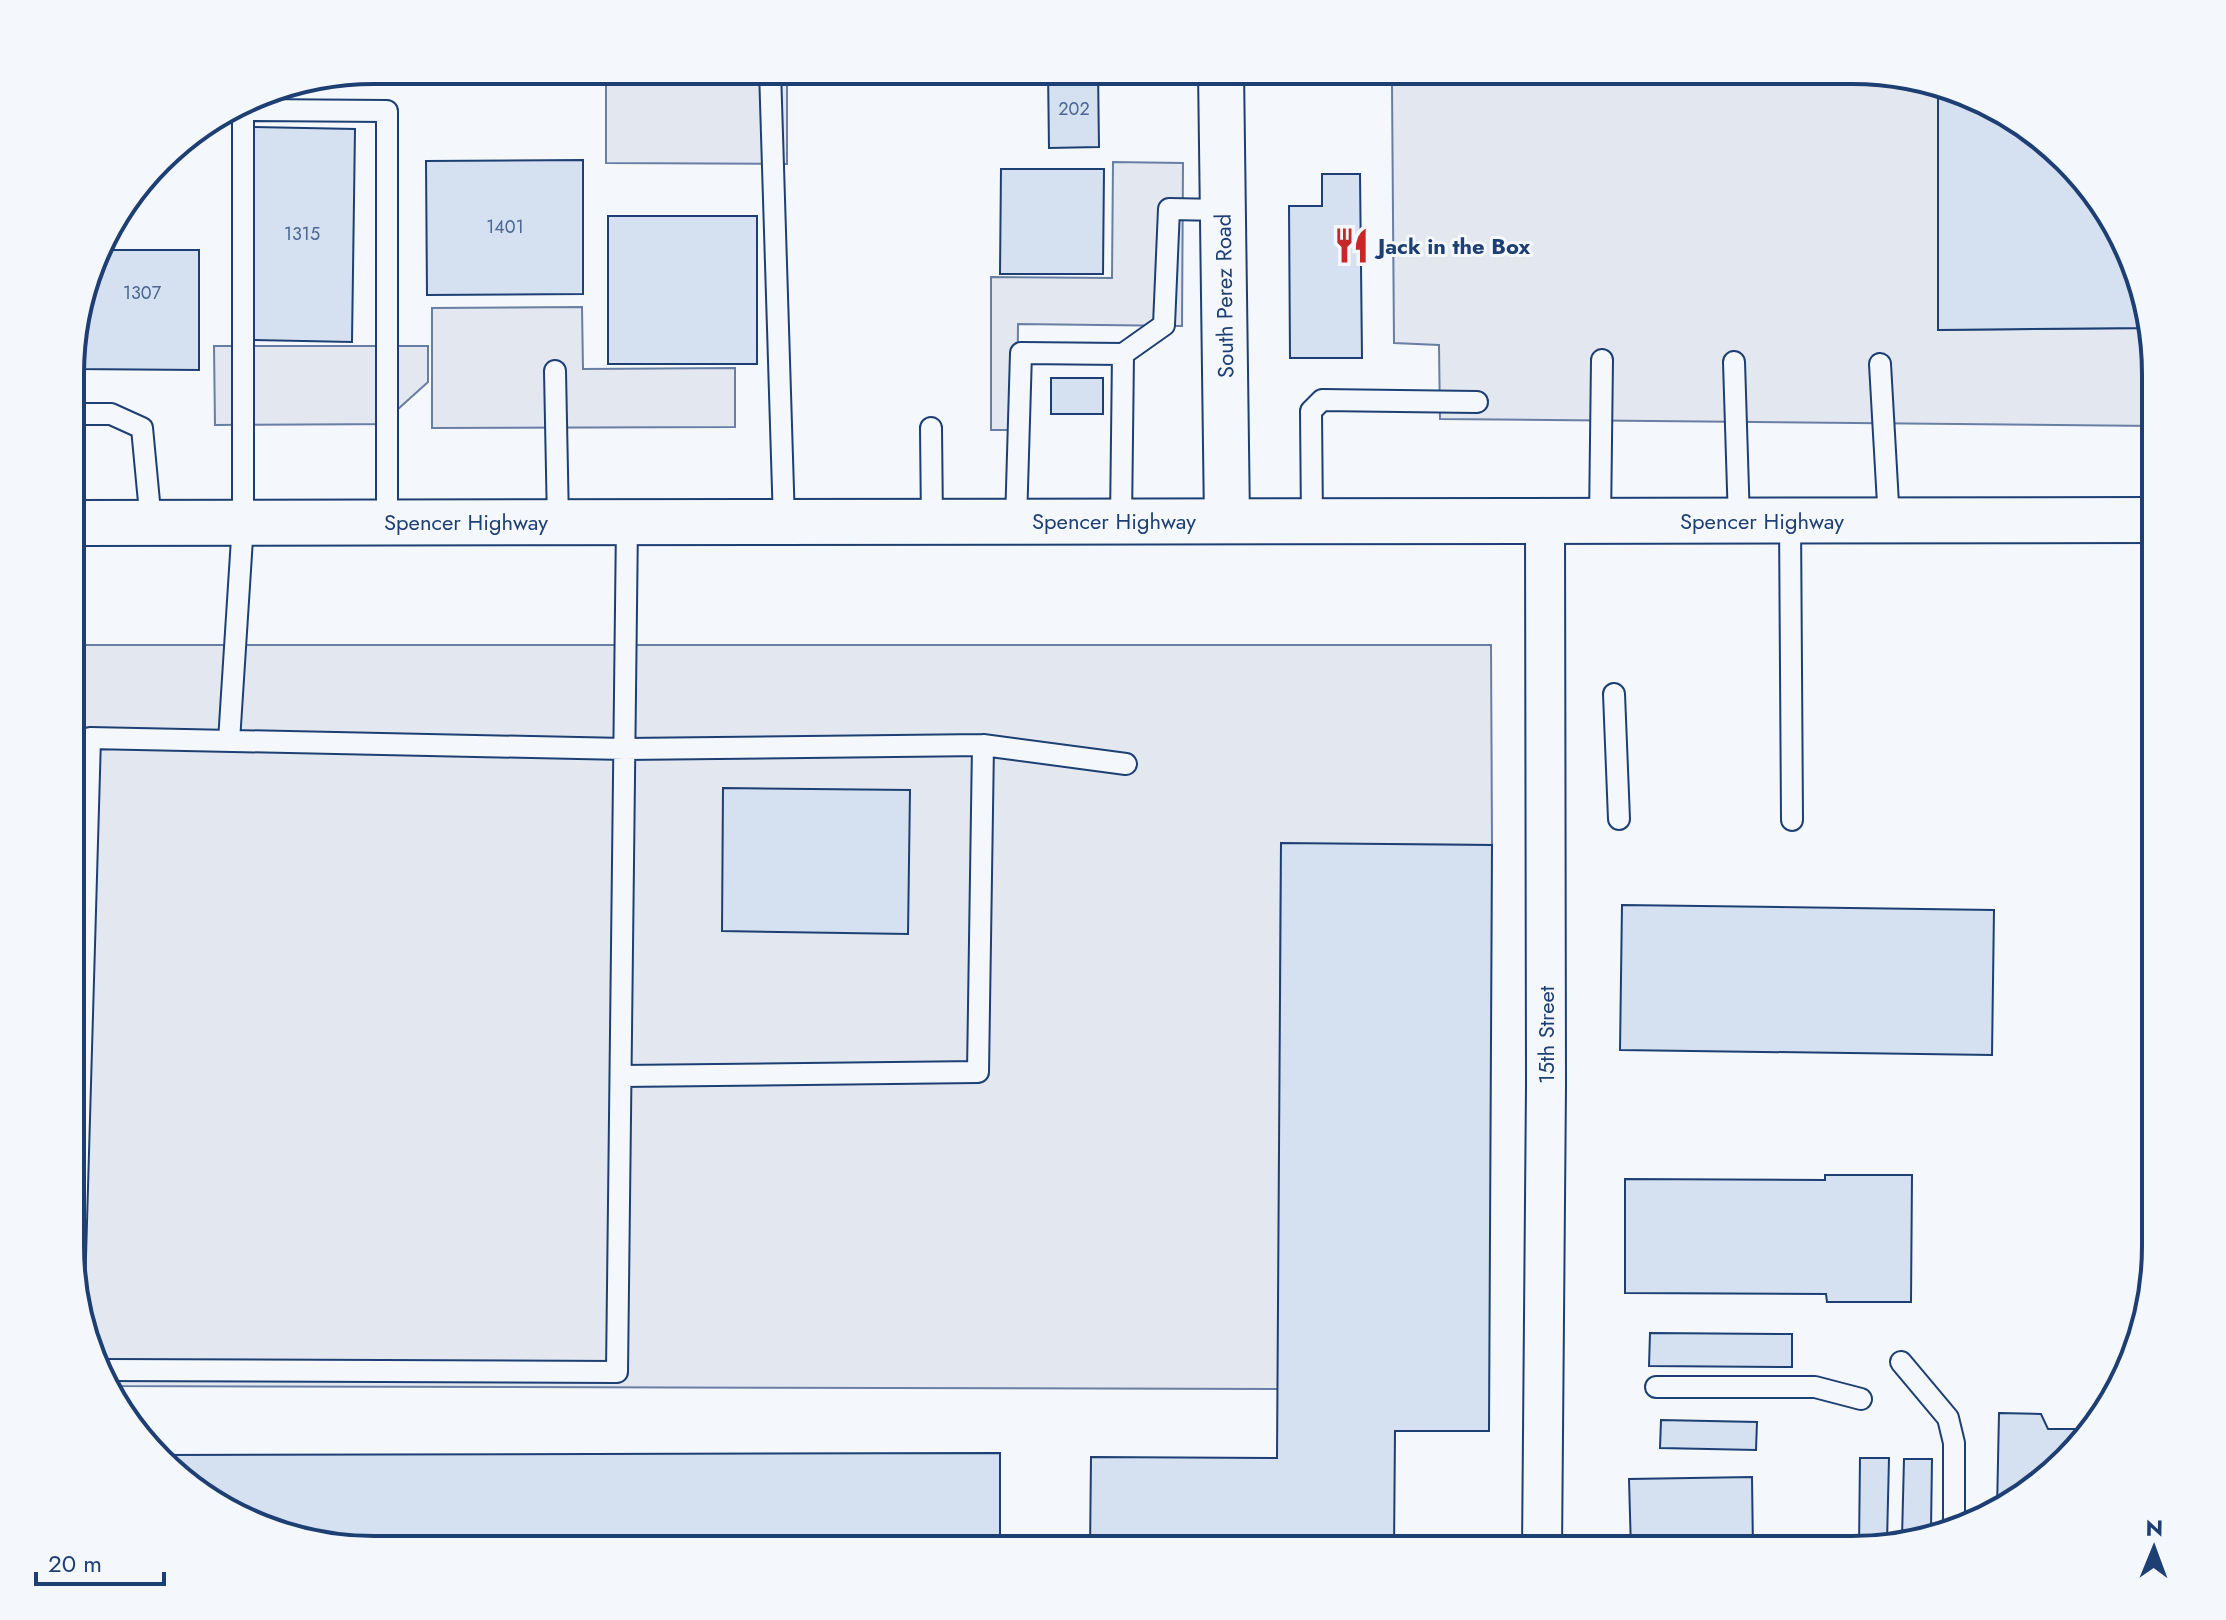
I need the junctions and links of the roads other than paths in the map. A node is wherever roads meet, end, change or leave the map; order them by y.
1 (770, 84) edge
2 (1221, 84) edge
3 (254, 110) edge
4 (243, 116) edge
5 (1223, 210) junction
6 (1123, 354) junction
7 (1602, 360) dead end
8 (1734, 362) dead end
9 (1880, 364) dead end
10 (555, 371) dead end
11 (1477, 402) dead end
12 (84, 414) edge
13 (931, 428) dead end
14 (1790, 520) junction
15 (2142, 520) edge
16 (1121, 521) junction
17 (1227, 521) junction
18 (1312, 521) junction
19 (1545, 521) junction
20 (1600, 521) junction
21 (1739, 521) junction
22 (1889, 521) junction
23 (558, 522) junction
24 (784, 522) junction
25 (932, 522) junction
26 (1016, 522) junction
27 (84, 523) edge
28 (151, 523) junction
29 (243, 523) junction
30 (387, 523) junction
31 (627, 523) junction
32 (1614, 694) dead end
33 (229, 741) junction
34 (983, 745) junction
35 (625, 749) junction
36 (1126, 764) dead end
37 (1619, 819) dead end
38 (1792, 820) dead end
39 (84, 945) edge
40 (621, 1076) junction
41 (1901, 1362) dead end
42 (112, 1370) edge
43 (1656, 1387) dead end
44 (1861, 1399) dead end
45 (1954, 1518) edge
46 (1542, 1536) edge

1 - 24 lane
2 - 5 main road, South Perez Road
3 - 30 lane
4 - 29 lane
5 - 6 lane
5 - 17 main road, South Perez Road
6 - 16 lane
6 - 26 lane
7 - 20 lane
8 - 21 lane
9 - 22 lane
10 - 23 lane
11 - 18 lane
12 - 28 lane
13 - 25 lane
14 - 21 main road, Spencer Highway
14 - 22 main road, Spencer Highway
14 - 38 lane
15 - 22 main road, Spencer Highway
16 - 17 main road, Spencer Highway
16 - 26 main road, Spencer Highway
17 - 18 main road, Spencer Highway
18 - 19 main road, Spencer Highway
19 - 20 main road, Spencer Highway
19 - 46 street, 15th Street
20 - 21 main road, Spencer Highway
23 - 30 main road, Spencer Highway
23 - 31 main road, Spencer Highway
24 - 25 main road, Spencer Highway
24 - 31 main road, Spencer Highway
25 - 26 main road, Spencer Highway
27 - 28 main road, Spencer Highway
28 - 29 main road, Spencer Highway
29 - 30 main road, Spencer Highway
29 - 33 lane
31 - 35 lane
32 - 37 lane
33 - 35 lane
33 - 39 lane
34 - 35 lane
34 - 36 lane
34 - 40 lane
35 - 40 lane
40 - 42 lane
41 - 45 lane
43 - 44 lane

